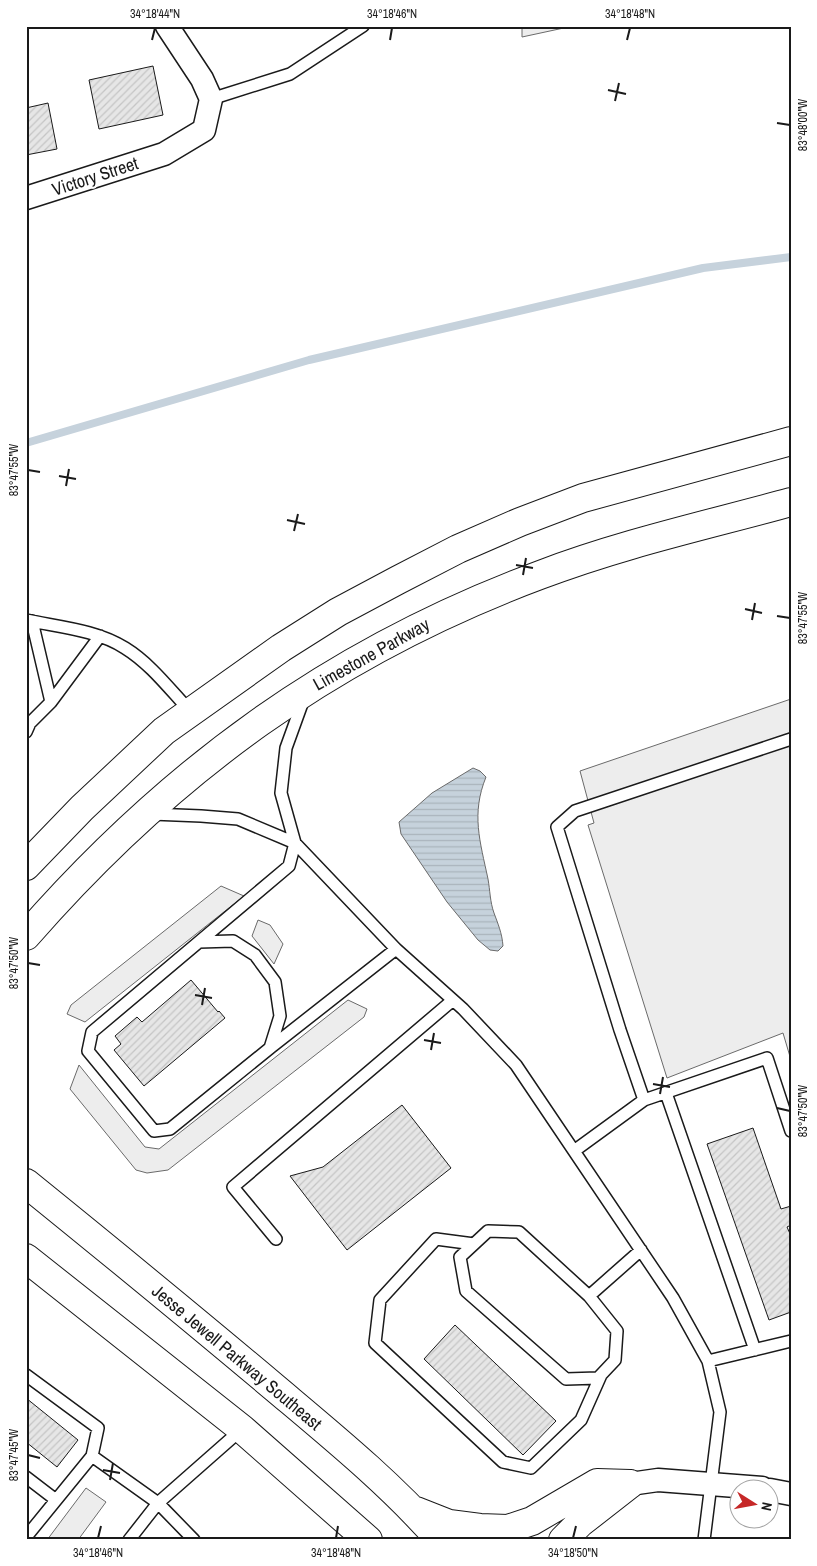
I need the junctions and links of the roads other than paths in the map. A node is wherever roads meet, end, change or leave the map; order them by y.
1 (167, 26) edge
2 (363, 26) edge
3 (211, 99) junction
4 (26, 198) edge
5 (791, 441) edge
6 (791, 502) edge
7 (29, 620) edge
8 (100, 636) junction
9 (306, 690) junction
10 (51, 702) junction
11 (191, 712) junction
12 (28, 726) edge
13 (791, 739) edge
14 (145, 814) junction
15 (295, 843) junction
16 (26, 866) edge
17 (26, 936) edge
18 (199, 942) junction
19 (396, 949) junction
20 (453, 1000) junction
21 (270, 1048) junction
22 (666, 1093) junction
23 (644, 1100) junction
24 (791, 1131) edge
25 (574, 1150) junction
26 (26, 1168) edge
27 (26, 1183) edge
28 (56, 1207) junction
29 (276, 1239) dead end
30 (474, 1244) junction
31 (642, 1250) junction
32 (26, 1258) edge
33 (589, 1296) junction
34 (791, 1341) edge
35 (755, 1350) junction
36 (708, 1361) junction
37 (26, 1375) edge
38 (601, 1375) junction
39 (242, 1429) junction
40 (92, 1456) junction
41 (26, 1477) edge
42 (630, 1484) junction
43 (711, 1484) junction
44 (730, 1485) edge
45 (56, 1500) junction
46 (158, 1503) junction
47 (415, 1511) junction
48 (26, 1537) edge
49 (128, 1540) edge
50 (194, 1540) edge
51 (368, 1540) edge
52 (440, 1540) edge
53 (563, 1540) edge
54 (704, 1540) edge

1 - 3 street
2 - 3 lane
3 - 4 street, Victory Street
5 - 11 main road
6 - 9 main road, Limestone Parkway
7 - 8 lane
7 - 10 lane
8 - 10 lane
8 - 11 lane
9 - 14 main road, Limestone Parkway
9 - 15 lane
10 - 12 lane
11 - 16 main road
13 - 23 lane
14 - 15 lane
14 - 17 main road, Limestone Parkway
15 - 18 lane
15 - 19 lane
18 - 21 lane
18 - 21 lane
19 - 20 lane
19 - 21 lane
20 - 25 lane
20 - 29 lane
22 - 23 lane
22 - 24 lane
22 - 35 lane
23 - 25 lane
25 - 31 lane
26 - 28 main road
27 - 28 main road, Jesse Jewell Parkway Southeast
28 - 47 main road, Jesse Jewell Parkway Southeast
30 - 33 lane
30 - 38 lane
30 - 38 lane
31 - 33 lane
31 - 36 lane
32 - 39 main road
33 - 38 lane
34 - 35 lane
35 - 36 lane
36 - 43 lane
37 - 40 lane
39 - 46 lane
39 - 51 main road
40 - 45 lane
40 - 46 lane
41 - 45 lane
42 - 43 street
42 - 47 main road
42 - 53 main road
43 - 44 street
43 - 54 lane
45 - 48 lane
46 - 49 lane
46 - 50 lane
47 - 52 main road, Jesse Jewell Parkway Southeast

